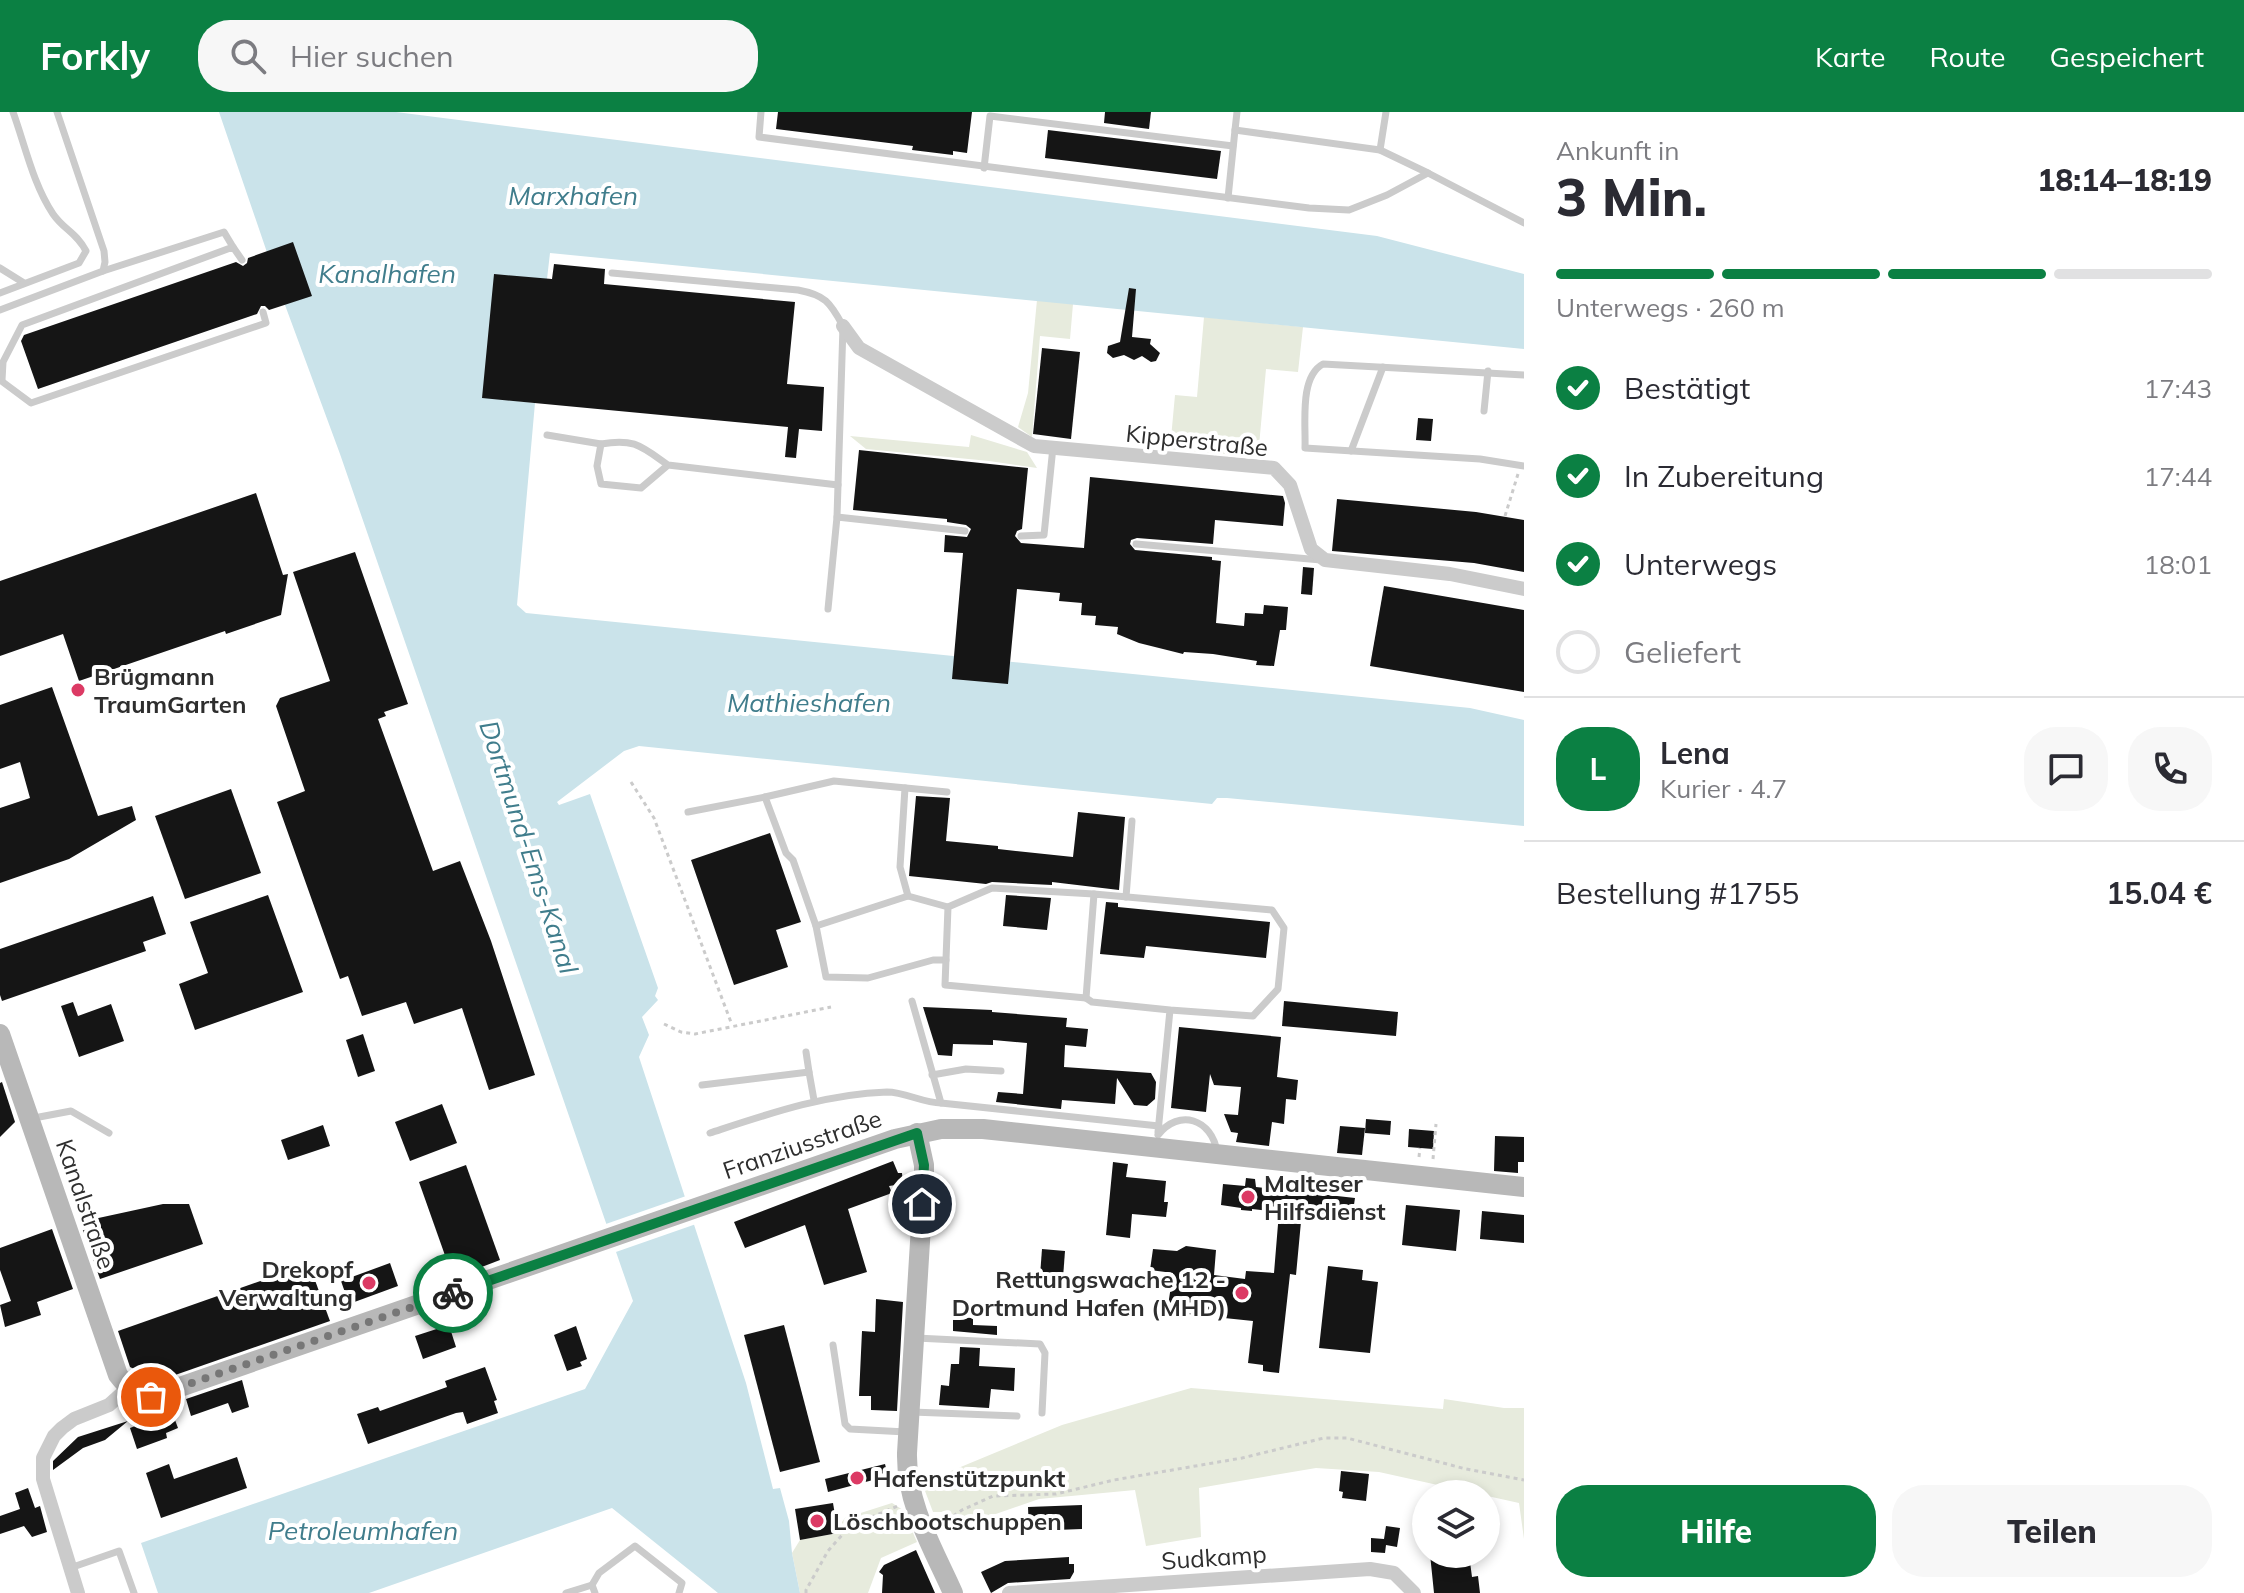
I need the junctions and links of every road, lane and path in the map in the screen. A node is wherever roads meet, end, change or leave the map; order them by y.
1 (13, 112) edge
2 (57, 112) edge
3 (761, 112) edge
4 (1237, 112) edge
5 (1386, 112) edge
6 (1235, 130) junction
7 (1233, 146) junction
8 (1380, 150) junction
9 (984, 168) junction
10 (1428, 173) junction
11 (1228, 198) junction
12 (1524, 223) edge
13 (233, 247) junction
14 (242, 260) dead end
15 (0, 268) edge
16 (103, 271) junction
17 (612, 273) dead end
18 (24, 283) junction
19 (0, 284) edge
20 (9, 289) junction
21 (0, 293) edge
22 (0, 310) edge
23 (263, 312) dead end
24 (843, 326) junction
25 (1383, 367) junction
26 (1488, 371) junction
27 (1524, 375) edge
28 (1, 380) edge
29 (1484, 411) dead end
30 (547, 435) dead end
31 (601, 444) junction
32 (1053, 447) junction
33 (1351, 451) junction
34 (668, 465) junction
35 (1522, 466) edge
36 (838, 485) junction
37 (1505, 516) dead end
38 (837, 517) junction
39 (965, 531) dead end
40 (1021, 536) dead end
41 (1136, 544) dead end
42 (1325, 560) junction
43 (1524, 589) edge
44 (828, 609) dead end
45 (631, 782) dead end
46 (905, 788) junction
47 (947, 792) dead end
48 (765, 797) junction
49 (688, 812) dead end
50 (1132, 821) dead end
51 (1094, 894) junction
52 (908, 896) junction
53 (1126, 897) junction
54 (948, 907) junction
55 (816, 926) junction
56 (946, 960) junction
57 (1086, 998) junction
58 (912, 1001) dead end
59 (831, 1007) dead end
60 (1170, 1010) junction
61 (664, 1024) dead end
62 (732, 1025) junction
63 (0, 1034) edge
64 (806, 1052) dead end
65 (1001, 1071) dead end
66 (809, 1072) junction
67 (932, 1075) junction
68 (702, 1085) dead end
69 (814, 1100) junction
70 (941, 1103) junction
71 (29, 1119) junction
72 (1436, 1124) dead end
73 (109, 1133) dead end
74 (710, 1133) dead end
75 (917, 1133) junction
76 (1158, 1136) junction
77 (1433, 1153) dead end
78 (1217, 1155) junction
79 (1524, 1187) edge
80 (914, 1338) junction
81 (833, 1345) dead end
82 (128, 1388) junction
83 (1042, 1413) dead end
84 (1017, 1416) dead end
85 (909, 1422) junction
86 (1524, 1480) edge
87 (913, 1501) junction
88 (926, 1533) junction
89 (70, 1568) junction
90 (593, 1589) edge
91 (78, 1593) edge
92 (134, 1593) edge
93 (566, 1593) edge
94 (679, 1593) edge
95 (806, 1593) edge
96 (953, 1593) edge
97 (1009, 1593) edge
98 (1414, 1593) edge

1 - 18 lane
2 - 16 lane
3 - 9 lane
4 - 6 lane
5 - 8 lane
6 - 7 lane
6 - 8 lane
7 - 9 lane
7 - 11 lane
8 - 10 lane
9 - 11 lane
10 - 11 lane
10 - 12 lane
13 - 14 lane
13 - 16 lane
13 - 28 lane
15 - 18 lane
16 - 22 lane
17 - 24 lane
18 - 20 lane
19 - 20 lane
20 - 21 lane
23 - 28 lane
24 - 32 street, Kipperstraße
24 - 36 lane
25 - 26 lane
25 - 33 lane
25 - 33 lane
26 - 27 lane
26 - 29 lane
30 - 31 lane
31 - 34 lane
31 - 34 lane
32 - 40 lane
32 - 42 street, Kipperstraße
33 - 35 lane
34 - 36 lane
35 - 37 path
36 - 38 lane
38 - 39 lane
38 - 44 lane
41 - 42 lane
42 - 43 street
45 - 62 path
46 - 47 lane
46 - 48 lane
46 - 52 lane
48 - 49 lane
48 - 55 lane
50 - 53 lane
51 - 53 lane
51 - 54 lane
51 - 57 lane
52 - 54 lane
52 - 55 lane
53 - 60 lane
54 - 56 lane
55 - 56 lane
56 - 57 lane
57 - 60 lane
58 - 67 lane
59 - 62 path
60 - 76 lane
61 - 62 path
63 - 71 main road, Kanalstraße
64 - 66 lane
65 - 67 lane
66 - 68 lane
66 - 69 lane
67 - 70 lane
69 - 70 lane
69 - 74 lane
70 - 76 lane
71 - 73 lane
71 - 82 main road, Kanalstraße
72 - 77 path
75 - 76 main road, Franziusstraße
75 - 80 main road
75 - 82 main road, Franziusstraße
76 - 78 main road, Franziusstraße
76 - 78 lane
78 - 79 main road, Franziusstraße
80 - 83 lane
80 - 85 main road
81 - 85 lane
82 - 89 street
84 - 85 lane
85 - 87 main road
86 - 88 path
87 - 88 main road
87 - 95 path
88 - 96 main road
89 - 91 street
89 - 92 lane
90 - 93 lane
90 - 94 lane
97 - 98 street, Sudkamp

